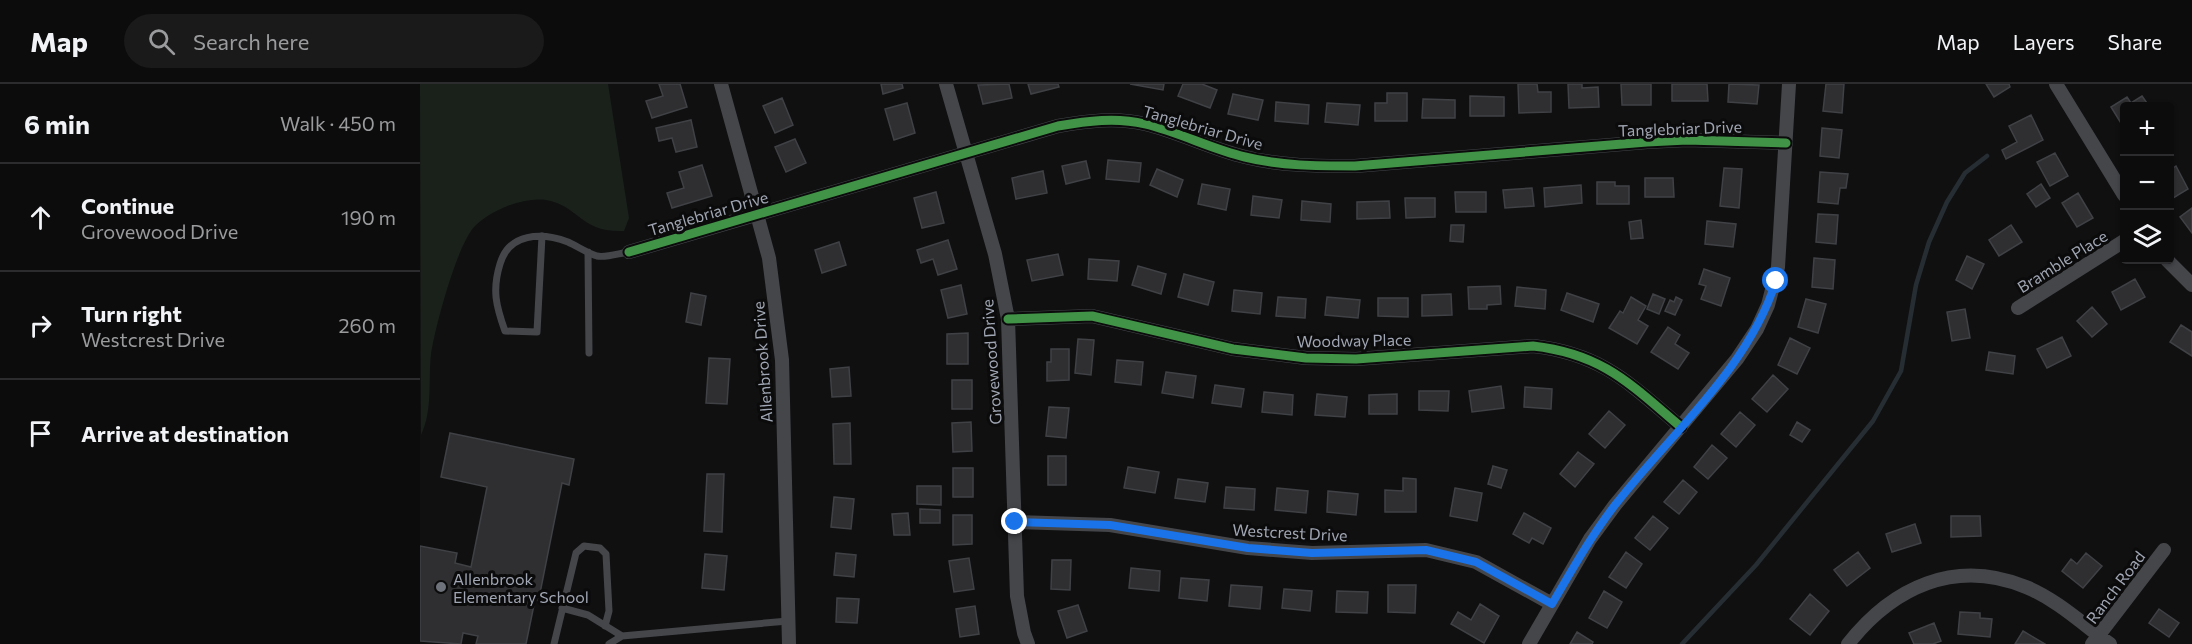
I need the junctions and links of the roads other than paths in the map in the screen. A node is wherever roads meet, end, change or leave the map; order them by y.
1 (721, 84) edge
2 (946, 84) edge
3 (1789, 84) edge
4 (2056, 84) edge
5 (1786, 143) junction
6 (966, 153) junction
7 (2120, 188) edge
8 (759, 214) junction
9 (542, 236) junction
10 (2120, 244) edge
11 (588, 252) junction
12 (629, 252) joint
13 (2170, 264) edge
14 (2192, 285) edge
15 (2018, 308) dead end
16 (1008, 320) junction
17 (589, 353) dead end
18 (1681, 427) junction
19 (1015, 522) junction
20 (2164, 550) dead end
21 (1552, 604) junction
22 (562, 608) junction
23 (788, 621) junction
24 (605, 626) junction
25 (622, 636) junction
26 (2095, 640) edge
27 (554, 644) edge
28 (609, 644) edge
29 (789, 644) edge
30 (1028, 644) edge
31 (1529, 644) edge
32 (1848, 644) edge
33 (2110, 644) edge

1 - 8 street, Allenbrook Drive
2 - 6 street, Grovewood Drive
3 - 5 street
4 - 7 street
5 - 6 street, Tanglebriar Drive
5 - 18 street
6 - 8 street, Tanglebriar Drive
6 - 16 street, Grovewood Drive
8 - 12 street, Tanglebriar Drive
8 - 23 street, Allenbrook Drive
9 - 9 lane
9 - 11 lane
10 - 15 street, Bramble Place
11 - 12 lane
11 - 17 lane
13 - 14 street
16 - 18 street, Woodway Place
16 - 19 street, Grovewood Drive
18 - 21 street
19 - 21 street, Westcrest Drive
19 - 30 street, Grovewood Drive
20 - 26 street, Ranch Road
21 - 31 street
22 - 24 lane
22 - 24 lane
22 - 27 lane
23 - 25 lane
23 - 29 street, Allenbrook Drive
24 - 25 lane
25 - 28 lane
26 - 32 street
26 - 33 street

